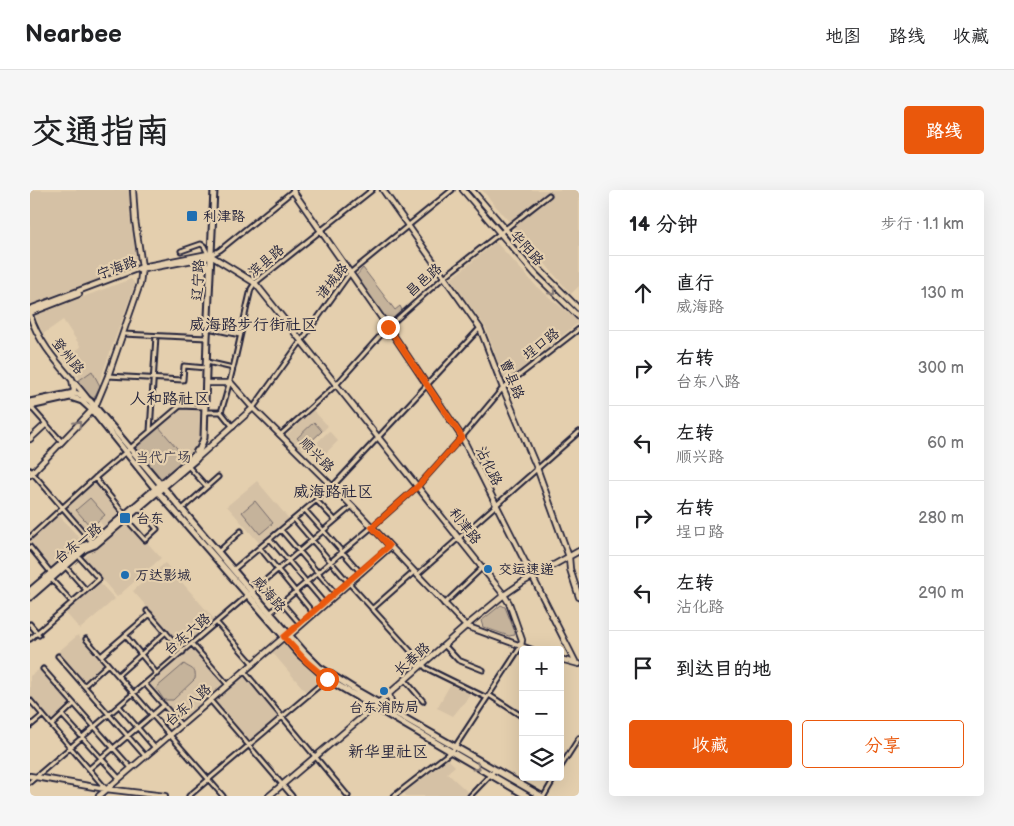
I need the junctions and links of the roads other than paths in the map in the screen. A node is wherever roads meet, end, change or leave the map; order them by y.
1 (134, 190) edge
2 (213, 190) edge
3 (372, 190) edge
4 (383, 190) edge
5 (452, 190) edge
6 (463, 190) edge
7 (472, 190) edge
8 (293, 191) edge
9 (549, 195) dead end
10 (408, 227) junction
11 (505, 230) junction
12 (321, 231) junction
13 (499, 234) junction
14 (181, 251) dead end
15 (209, 255) junction
16 (198, 260) junction
17 (141, 268) junction
18 (208, 268) junction
19 (350, 273) junction
20 (444, 277) junction
21 (255, 283) junction
22 (579, 309) edge
23 (30, 312) edge
24 (579, 316) edge
25 (388, 327) junction
26 (207, 328) junction
27 (480, 328) junction
28 (579, 329) edge
29 (123, 334) junction
30 (240, 335) junction
31 (156, 336) junction
32 (206, 338) junction
33 (302, 340) junction
34 (206, 366) junction
35 (233, 368) junction
36 (70, 376) junction
37 (108, 376) junction
38 (152, 379) junction
39 (231, 383) junction
40 (207, 384) junction
41 (336, 385) junction
42 (428, 385) junction
43 (503, 388) junction
44 (72, 395) junction
45 (90, 401) junction
46 (30, 405) edge
47 (205, 408) junction
48 (253, 408) junction
49 (93, 409) junction
50 (221, 412) junction
51 (46, 424) junction
52 (232, 426) junction
53 (150, 431) junction
54 (579, 432) edge
55 (280, 434) junction
56 (378, 437) junction
57 (462, 437) junction
58 (30, 439) edge
59 (62, 442) junction
60 (127, 450) junction
61 (195, 457) junction
62 (188, 466) junction
63 (537, 468) junction
64 (31, 473) edge
65 (218, 476) dead end
66 (94, 478) junction
67 (418, 486) junction
68 (207, 487) junction
69 (332, 487) junction
70 (159, 488) junction
71 (316, 500) junction
72 (495, 505) junction
73 (352, 506) junction
74 (62, 508) junction
75 (140, 508) junction
76 (181, 510) junction
77 (305, 510) junction
78 (125, 517) junction
79 (294, 519) junction
80 (335, 520) junction
81 (372, 527) junction
82 (281, 530) junction
83 (324, 530) junction
84 (241, 531) dead end
85 (30, 537) edge
86 (459, 537) junction
87 (270, 539) junction
88 (312, 540) junction
89 (94, 544) junction
90 (30, 547) edge
91 (390, 547) junction
92 (260, 548) junction
93 (299, 551) junction
94 (342, 551) junction
95 (579, 551) edge
96 (218, 552) junction
97 (569, 557) junction
98 (80, 558) dead end
99 (288, 560) junction
100 (330, 561) junction
101 (65, 566) junction
102 (483, 568) junction
103 (277, 569) junction
104 (233, 570) junction
105 (317, 572) junction
106 (360, 573) junction
107 (415, 573) junction
108 (52, 576) junction
109 (533, 577) junction
110 (306, 582) junction
111 (348, 583) junction
112 (86, 590) junction
113 (30, 591) edge
114 (295, 591) junction
115 (249, 593) junction
116 (336, 594) junction
117 (504, 595) junction
118 (30, 597) edge
119 (579, 597) edge
120 (72, 602) junction
121 (282, 602) junction
122 (324, 604) junction
123 (444, 604) junction
124 (372, 609) junction
125 (270, 613) junction
126 (313, 613) junction
127 (217, 623) junction
128 (30, 624) edge
129 (301, 624) junction
130 (466, 626) junction
131 (166, 632) junction
132 (38, 634) junction
133 (288, 635) junction
134 (124, 636) junction
135 (30, 639) edge
136 (86, 639) dead end
137 (192, 644) junction
138 (444, 645) junction
139 (521, 646) joint
140 (519, 649) edge
141 (183, 652) junction
142 (141, 654) junction
143 (58, 656) dead end
144 (101, 656) junction
145 (564, 660) edge
146 (108, 664) junction
147 (253, 664) junction
148 (422, 664) junction
149 (577, 664) edge
150 (43, 669) dead end
151 (483, 670) dead end
152 (244, 671) junction
153 (157, 674) junction
154 (118, 675) junction
155 (327, 679) junction
156 (405, 680) junction
157 (145, 684) junction
158 (228, 685) junction
159 (84, 686) junction
160 (134, 693) junction
161 (389, 694) junction
162 (488, 696) junction
163 (30, 700) edge
164 (210, 700) junction
165 (423, 701) dead end
166 (74, 704) junction
167 (164, 705) junction
168 (376, 705) junction
169 (118, 706) junction
170 (395, 713) junction
171 (109, 714) junction
172 (43, 715) junction
173 (152, 715) junction
174 (519, 715) edge
175 (63, 716) junction
176 (282, 717) junction
177 (52, 725) junction
178 (30, 726) edge
179 (181, 726) junction
180 (94, 728) junction
181 (138, 728) junction
182 (170, 735) junction
183 (128, 736) junction
184 (82, 738) junction
185 (579, 738) edge
186 (249, 746) junction
187 (71, 747) junction
188 (113, 748) junction
189 (156, 748) junction
190 (456, 748) junction
191 (451, 753) junction
192 (145, 756) junction
193 (316, 756) junction
194 (102, 759) junction
195 (564, 762) edge
196 (131, 768) junction
197 (89, 769) junction
198 (495, 770) junction
199 (490, 775) junction
200 (33, 777) edge
201 (119, 778) junction
202 (208, 780) junction
203 (552, 781) edge
204 (30, 782) edge
205 (282, 785) junction
206 (106, 790) junction
207 (99, 796) edge
208 (164, 796) edge
209 (189, 796) edge
210 (222, 796) edge
211 (269, 796) edge
212 (292, 796) edge
213 (348, 796) edge
214 (394, 796) edge
215 (470, 796) edge
216 (527, 796) edge
217 (542, 796) edge

1 - 17 street
2 - 15 main road, 辽宁路
3 - 12 street, 滨县路
4 - 10 street, 曹县路
5 - 10 street, 诸城路
6 - 13 street, 华阳路
7 - 11 street, 华阳路
8 - 12 street, 沾化路
8 - 15 street
9 - 11 street, 昌邑路
10 - 19 street, 诸城路
10 - 20 street, 曹县路
11 - 13 street, 昌邑路
11 - 22 street, 华阳路
12 - 19 street, 沾化路
12 - 21 street, 滨县路
13 - 20 street, 昌邑路
13 -> 24 street, 华阳路
14 - 15 street
15 - 16 street, 宁海路
15 - 17 street, 宁海路
15 - 18 main road, 辽宁路
15 - 21 street, 利津路
15 - 26 main road, 辽宁路
16 - 17 street, 宁海路
16 - 18 street
17 - 23 street, 宁海路
17 - 29 street
18 - 32 main road, 辽宁路
19 - 25 street, 沾化路
19 - 33 street, 诸城路
20 - 25 street, 昌邑路
20 - 27 street, 曹县路
21 - 30 street, 滨县路
21 - 33 street, 利津路
23 - 36 street, 登州路
25 - 41 street, 昌邑路
25 - 42 street, 沾化路
26 - 30 street
26 - 32 main road, 辽宁路
27 - 42 street
27 - 43 street, 曹县路
28 - 43 street, 埕口路
29 - 31 street
29 - 37 street
30 - 35 street, 滨县路
31 - 32 street
31 - 38 street
32 - 34 main road, 辽宁路
33 - 41 street, 利津路
33 - 48 street, 诸城路
34 - 35 street
34 - 38 street
34 - 40 main road, 辽宁路
34 - 47 main road, 辽宁路
35 - 39 street, 滨县路
36 - 44 street
36 - 45 street, 登州路
37 - 38 street
37 - 49 street
38 - 53 street
39 - 40 street
39 - 48 street, 顺兴路
39 - 50 street, 滨县路
40 - 47 main road, 辽宁路
41 - 55 street, 昌邑路
41 - 56 street, 利津路
42 - 56 street
42 - 57 street, 沾化路
43 - 57 street, 埕口路
43 - 63 street, 曹县路
44 - 45 main road
44 - 46 main road
44 - 49 main road, 登州路
45 - 49 main road, 登州路
46 - 51 street
47 - 50 street
47 - 53 street
47 - 61 main road, 辽宁路
48 - 52 street, 台东一路
48 - 55 street, 顺兴路
59 -> 49 street
49 - 60 main road, 威海路
50 - 52 street
51 - 58 street
51 - 59 street
52 - 61 street, 台东一路
53 - 60 street
54 - 63 street
55 - 69 street, 顺兴路
56 - 67 street, 利津路
56 - 69 street
57 - 67 street, 埕口路
57 - 72 street, 沾化路
59 - 64 street
60 - 66 street
60 - 70 main road, 威海路
61 - 62 main road, 台东一路
61 - 70 main road, 台东一路
62 - 68 street
62 - 70 main road, 台东一路
63 - 72 street
63 - 97 street, 曹县路
64 - 74 street
65 - 68 street
66 - 74 street
66 - 78 street
67 - 81 street, 埕口路
67 - 86 street, 利津路
68 - 76 street
69 - 71 street
69 - 73 street, 顺兴路
70 - 75 main road, 台东一路
70 - 76 main road, 威海路
70 - 78 main road, 台东一路
70 - 115 main road, 威海路
71 - 77 street
71 - 80 street
72 - 86 street
72 - 109 street, 沾化路
73 - 80 street, 台东六路
73 - 81 street, 顺兴路
74 - 85 street
74 - 89 street
75 - 78 main road, 台东一路
75 - 78 street
76 - 96 main road, 威海路
77 - 79 street
77 - 83 street
78 - 89 main road, 台东一路
79 - 82 street
79 - 88 street
80 - 83 street, 台东六路
81 - 91 street, 顺兴路
81 - 94 street, 埕口路
82 - 87 street
82 - 93 street
83 - 88 street, 台东六路
83 - 94 street
84 - 96 street
86 - 102 street, 利津路
86 - 107 street
87 - 92 street
87 - 99 street
88 - 93 street, 台东六路
88 - 100 street
89 - 101 main road, 台东一路
89 - 108 main road, 台东一路
90 - 108 street
91 - 106 street, 台东八路
91 - 107 street, 顺兴路
92 - 103 street
92 - 104 street
93 - 99 street, 台东六路
93 - 105 street
94 - 100 street, 埕口路
94 - 106 street
95 - 97 street, 长春路
96 - 104 main road, 威海路
97 - 109 street, 长春路
97 - 119 street, 曹县路
98 - 112 street
99 - 103 street, 台东六路
99 - 110 street
100 - 105 street, 埕口路
100 - 111 street
101 - 108 main road, 台东一路
101 - 112 street
102 - 117 street, 利津路
102 - 123 street
103 - 114 street
103 - 115 street, 台东六路
104 - 115 main road, 威海路
105 - 110 street, 埕口路
105 - 116 street
106 - 111 street, 台东八路
107 - 123 street, 顺兴路
107 - 124 street
108 - 113 main road, 台东一路
108 - 118 main road, 台东一路
108 - 120 street
109 - 117 street, 长春路
109 - 149 street, 沾化路
110 - 114 street, 埕口路
110 - 122 street
111 - 116 street, 台东八路
111 - 124 street
112 - 120 street
114 - 121 street, 埕口路
114 - 126 street
115 - 125 main road, 威海路
115 - 127 street, 台东六路
115 - 133 main road, 威海路
116 - 122 street, 台东八路
117 - 130 street, 长春路
117 - 139 street, 利津路
120 - 132 street
121 - 125 street, 埕口路
121 - 129 street
122 - 126 street, 台东八路
123 - 130 street, 顺兴路
124 - 148 street
125 - 133 main road, 威海路
126 - 129 street, 台东八路
127 - 137 street, 台东六路
127 - 147 street
128 - 132 street
129 - 133 street, 台东八路
130 - 138 street, 长春路
130 - 139 street
131 - 134 street
131 - 141 street
131 - 142 street
132 - 135 street
133 - 147 street, 台东八路
133 - 155 main road, 威海路
133 - 168 main road, 威海路
134 - 142 street
134 - 144 street
136 - 144 street
137 - 141 street, 台东六路
137 - 158 street
138 - 148 street, 长春路
138 - 151 street
140 - 162 street
141 - 153 street, 台东六路
142 - 153 street
142 - 154 street
143 - 159 street
144 - 146 street
145 - 149 street
146 - 154 street
146 - 159 street
147 - 152 street, 台东八路
148 - 156 street, 长春路
148 - 162 street
150 - 166 street
152 - 158 street, 台东八路
152 - 176 street
153 - 157 street, 台东六路
154 - 160 street
155 - 168 main road, 威海路
155 - 176 street
156 - 161 street, 长春路
156 - 165 street
157 - 160 street, 台东六路
157 - 167 street
158 - 164 street, 台东八路
159 - 171 street
160 - 169 street, 台东六路
160 - 173 street
161 - 168 street, 长春路
161 - 170 street
162 - 174 street
162 - 190 street
163 - 172 street
164 - 179 street, 台东八路
164 - 186 street
166 - 175 street
166 - 180 street
167 - 173 street
167 - 179 street
168 - 170 main road, 威海路
168 - 191 main road, 威海路
168 - 193 street, 长春路
169 - 171 street, 台东六路
169 - 181 street
170 - 190 main road, 威海路
171 - 180 street, 台东六路
171 - 183 street
172 - 177 street
172 - 178 street
173 - 181 street
173 - 182 street
175 - 177 street
175 - 184 street
176 - 186 street
176 - 193 street
177 - 187 street
179 - 182 street, 台东八路
180 - 184 street, 台东六路
180 - 188 street
181 - 183 street
181 - 189 street
182 - 189 street, 台东八路
182 - 202 street
183 - 188 street
183 - 192 street
184 - 187 street, 台东六路
184 - 194 street
185 - 195 street
186 - 202 street
186 - 205 street
187 - 197 street
187 - 200 street, 台东六路
188 - 194 street
188 - 196 street
189 - 192 street, 台东八路
190 - 191 street
190 - 198 main road, 威海路
191 -> 199 main road, 威海路
191 - 214 street
192 - 196 street, 台东八路
193 - 205 street, 长春路
193 - 213 street
194 - 197 street
194 - 201 street
196 - 201 street, 台东八路
197 - 206 street
198 - 199 street
198 - 217 main road, 威海路
199 - 215 street
199 - 216 main road, 威海路
200 - 204 street, 台东六路
200 - 206 street
201 - 206 street, 台东八路
202 - 209 street
202 - 210 street
203 - 217 street
205 - 211 street, 长春路
205 - 212 street
206 - 207 street, 台东八路
206 - 208 street

